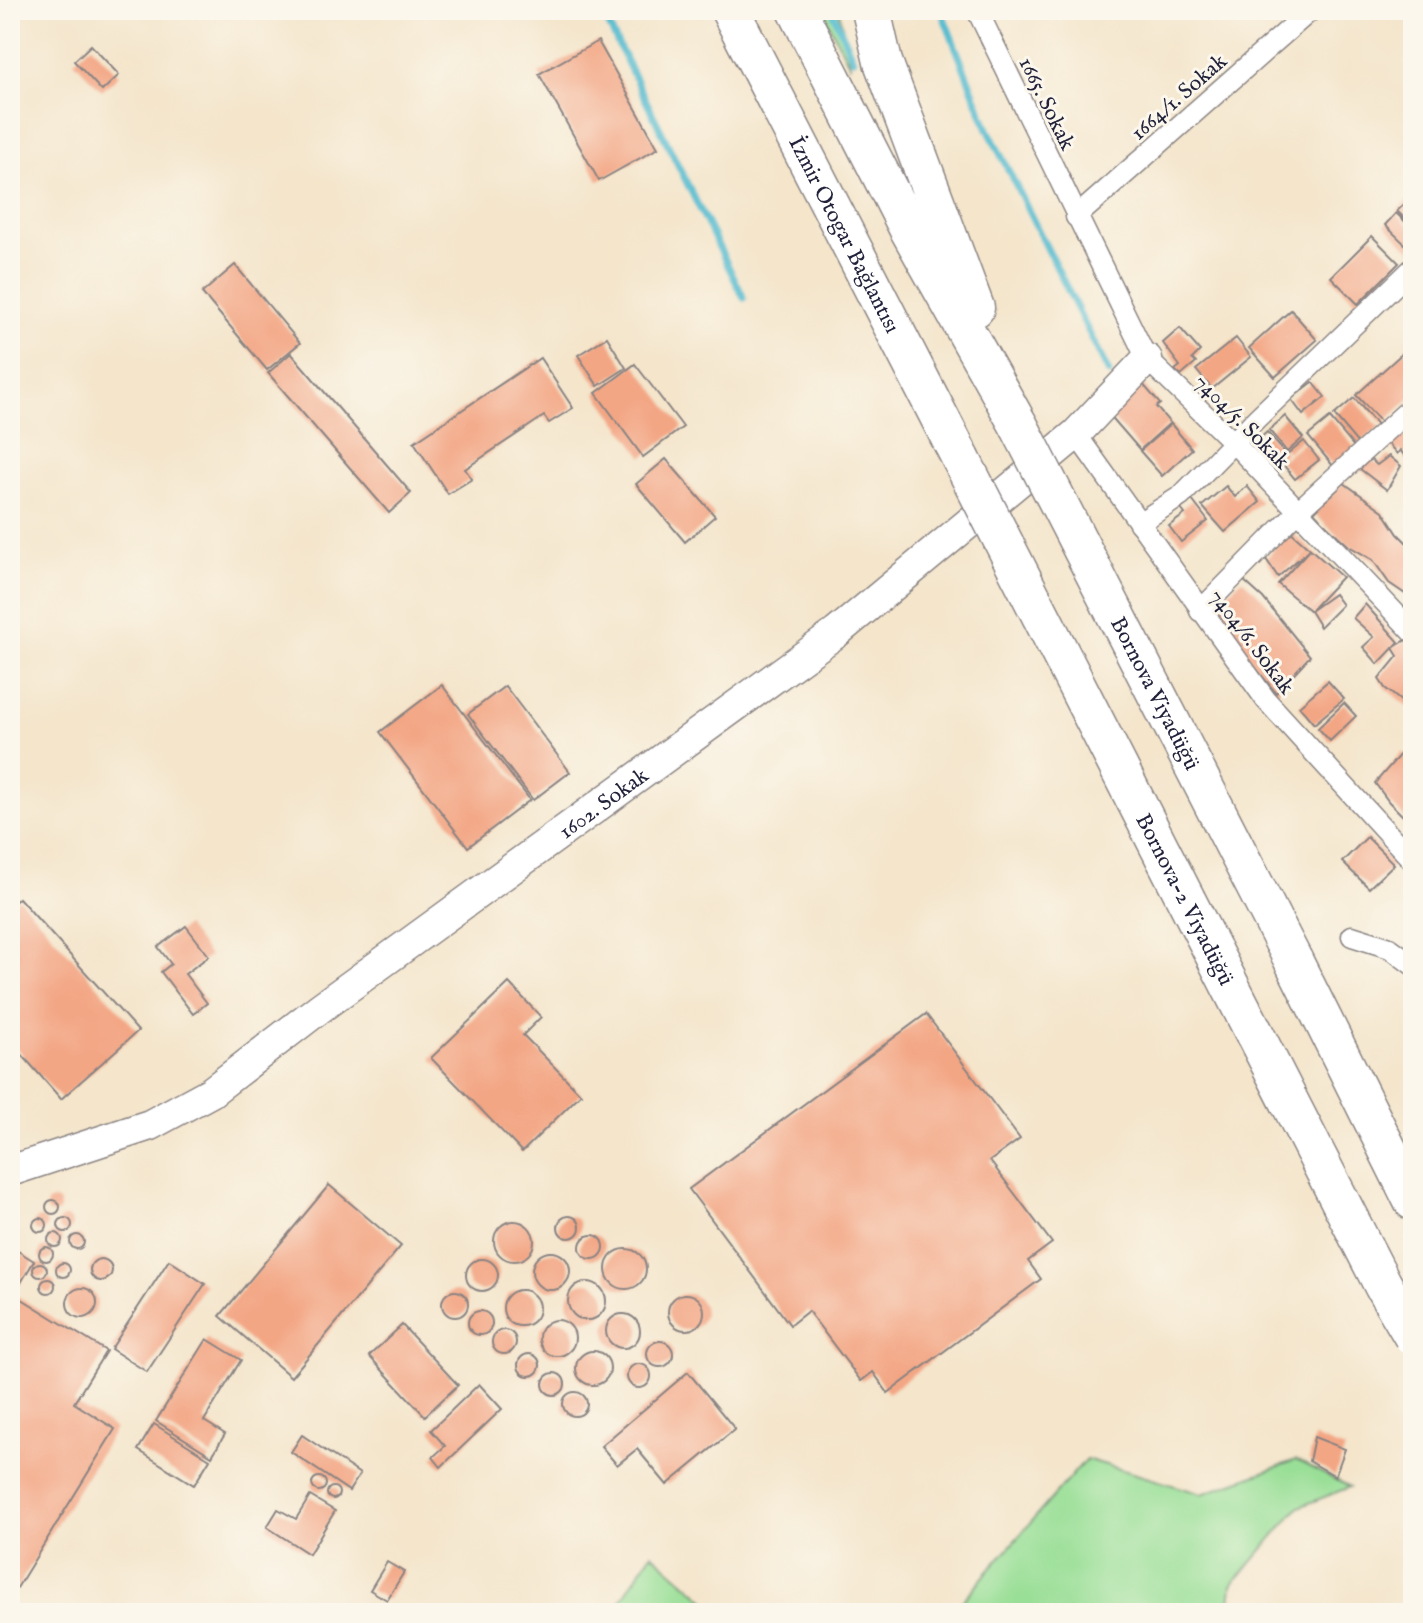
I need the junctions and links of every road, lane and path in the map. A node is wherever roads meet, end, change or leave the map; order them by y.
1 (730, 10) edge
2 (797, 10) edge
3 (871, 10) edge
4 (977, 10) edge
5 (1311, 10) edge
6 (1076, 217) junction
7 (1413, 268) edge
8 (1147, 359) junction
9 (1410, 415) edge
10 (1019, 426) junction
11 (1076, 434) junction
12 (1233, 442) junction
13 (961, 459) joint
14 (1298, 511) junction
15 (1139, 523) junction
16 (1200, 611) junction
17 (1413, 632) edge
18 (1412, 858) edge
19 (1352, 936) dead end
20 (1413, 965) edge
21 (10, 1171) edge
22 (1413, 1201) edge
23 (1413, 1336) edge

1 - 13 highway, İzmir Otogar Bağlantısı
2 - 10 highway
3 - 10 highway
4 - 6 street, 1665. Sokak
5 - 6 street, 1664/1. Sokak
6 - 8 street, 7404/5. Sokak
7 - 12 street
8 - 11 street, 1602. Sokak
8 - 12 street, 7404/5. Sokak
9 - 14 street
10 - 22 highway, Bornova Viyadüğü, bridge
11 - 15 street, 7404/6. Sokak
11 - 21 street, 1602. Sokak
12 - 14 street, 7404/5. Sokak
12 - 15 street
13 - 23 highway, Bornova-2 Viyadüğü, bridge
14 - 16 street
14 - 17 street, 7404/5. Sokak
15 - 16 street, 7404/6. Sokak
16 - 18 street, 7404/6. Sokak
19 - 20 street

